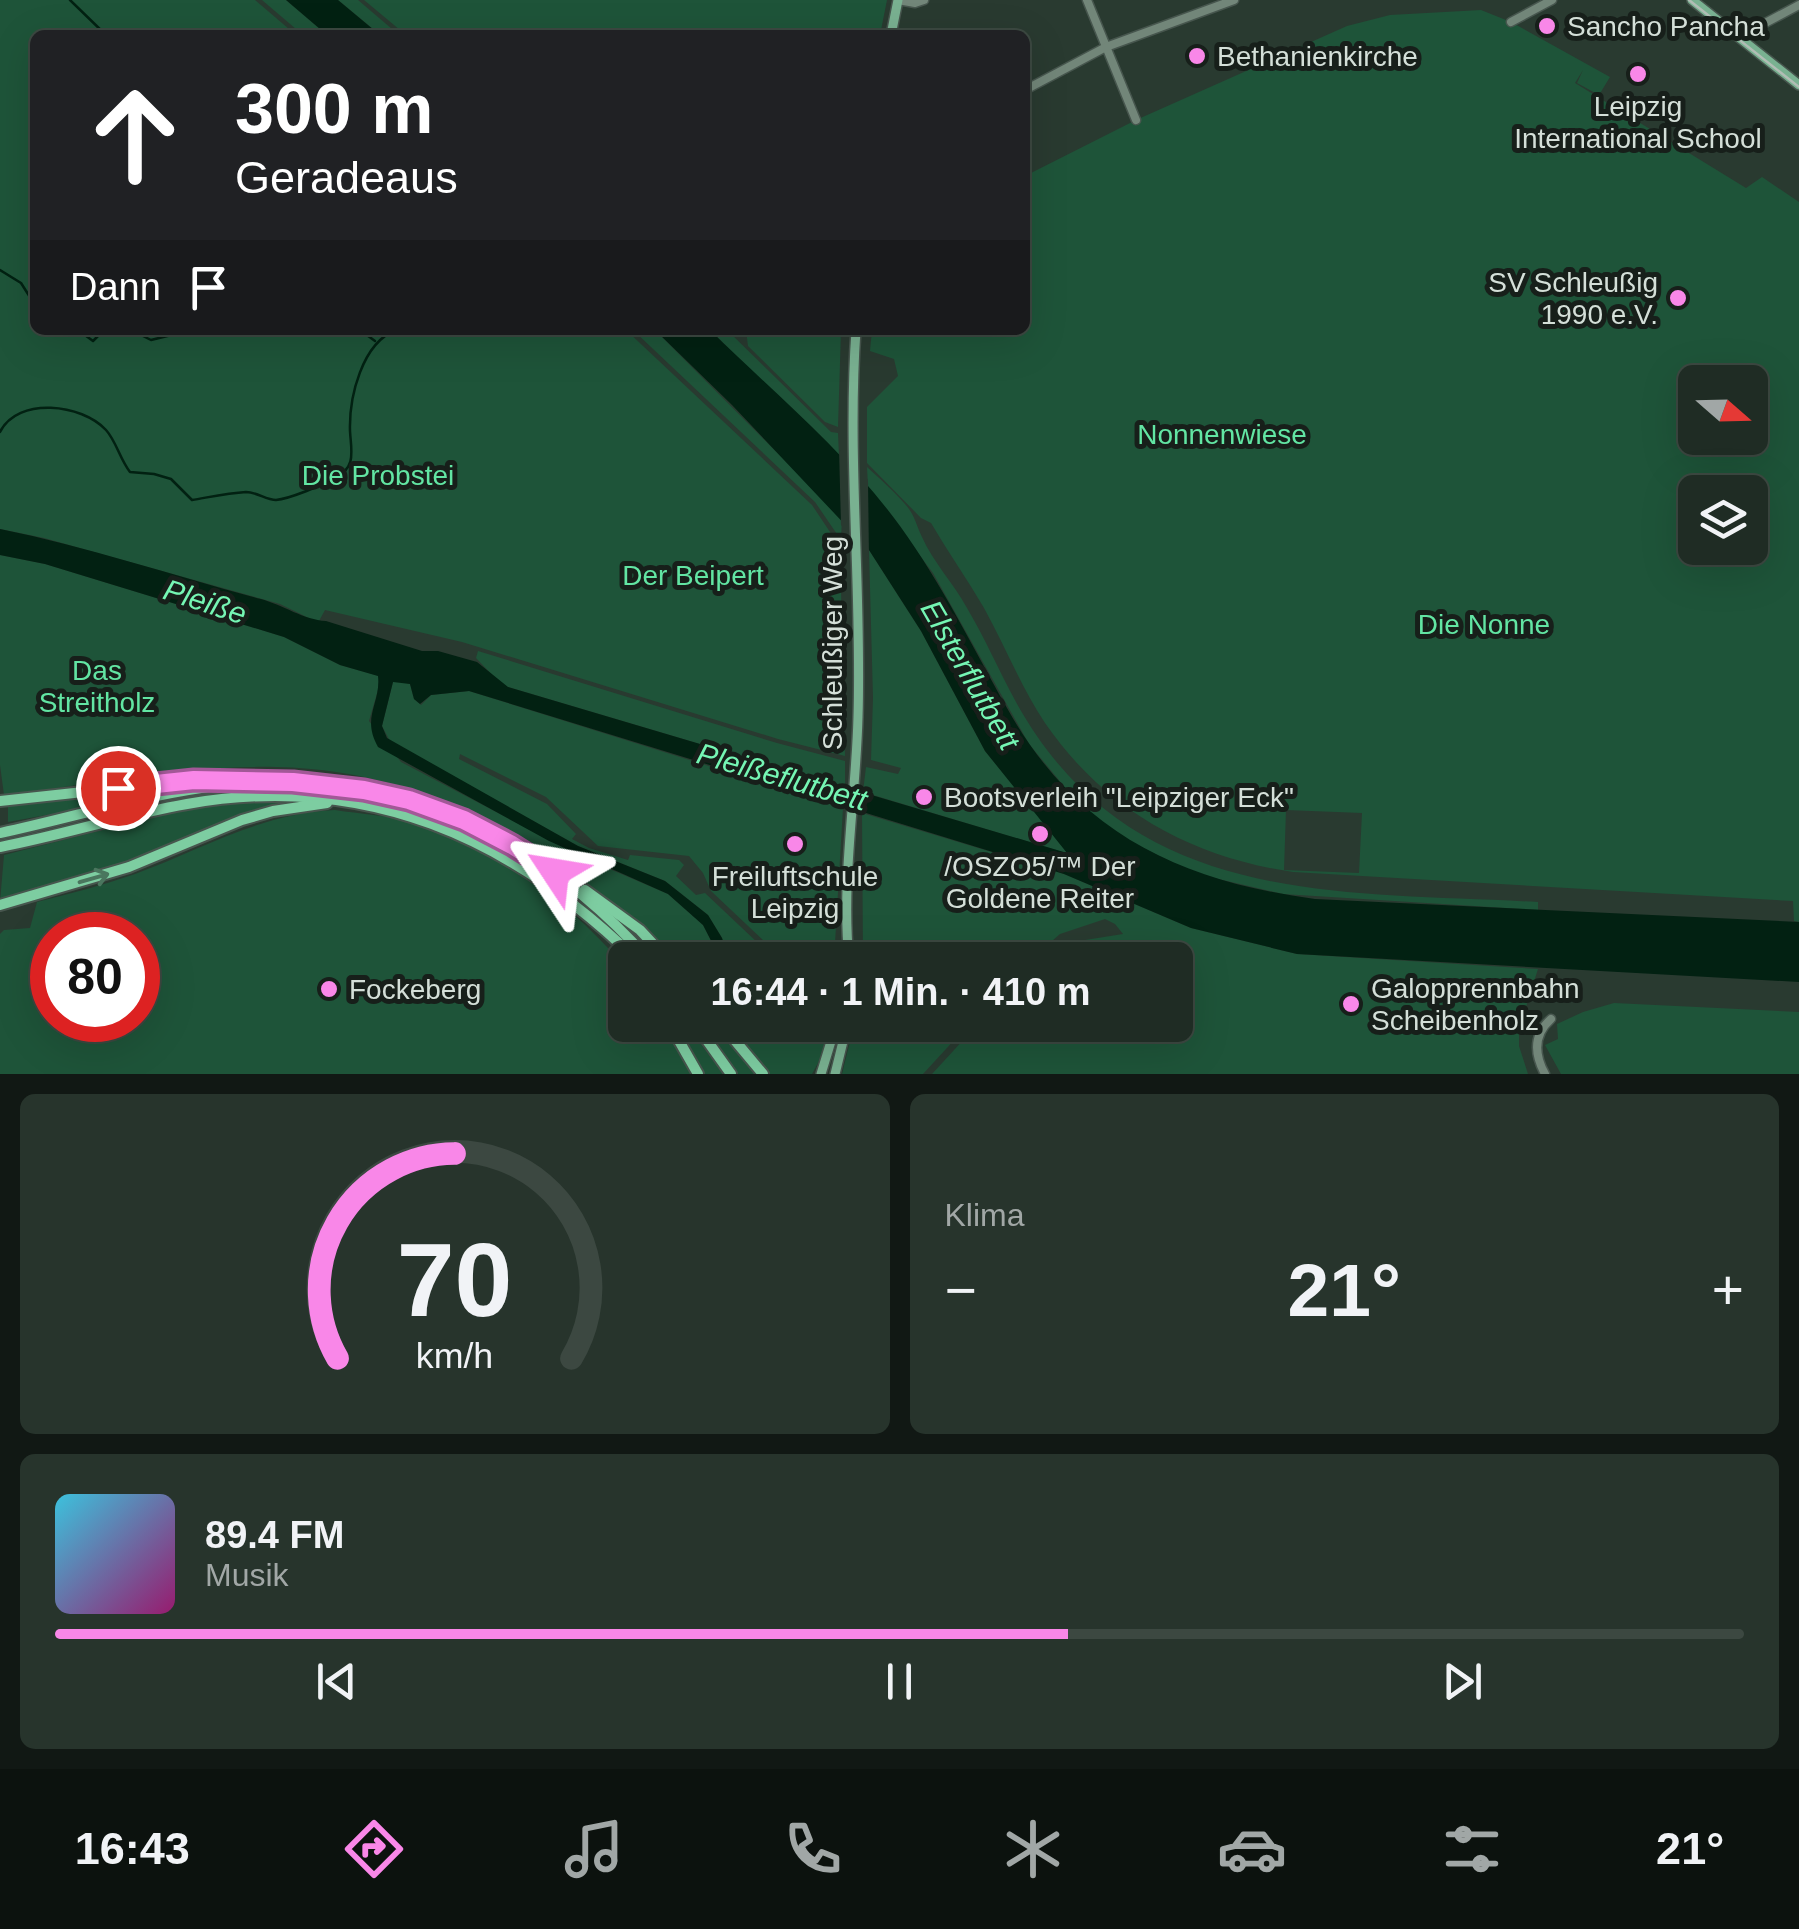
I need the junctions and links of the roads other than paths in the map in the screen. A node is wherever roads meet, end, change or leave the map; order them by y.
1 (898, 0) edge
2 (924, 0) edge
3 (1086, 0) edge
4 (1192, 0) edge
5 (1234, 0) edge
6 (1552, 0) edge
7 (1692, 0) edge
8 (1799, 5) edge
9 (1197, 14) junction
10 (1512, 22) dead end
11 (892, 30) edge
12 (1742, 40) junction
13 (1106, 47) junction
14 (1799, 85) edge
15 (1030, 87) edge
16 (1136, 120) dead end
17 (856, 335) edge
18 (242, 783) junction
19 (0, 801) edge
20 (348, 801) junction
21 (0, 833) edge
22 (0, 847) edge
23 (555, 872) junction
24 (0, 905) edge
25 (600, 924) junction
26 (613, 942) edge
27 (618, 942) edge
28 (631, 942) edge
29 (649, 942) edge
30 (848, 942) edge
31 (1552, 1019) dead end
32 (680, 1042) edge
33 (708, 1042) edge
34 (736, 1042) edge
35 (831, 1042) edge
36 (843, 1042) edge
37 (698, 1074) edge
38 (731, 1074) edge
39 (762, 1074) edge
40 (821, 1074) edge
41 (835, 1074) edge
42 (1545, 1074) edge

1 - 2 street
1 - 11 main road
3 - 13 street
4 - 9 street
5 - 9 street
6 - 10 street
7 - 12 main road
8 - 12 street
9 - 13 street
12 - 14 main road
13 - 15 street
13 - 16 street
17 - 30 main road, Schleußiger Weg
18 - 19 highway
18 - 21 highway
18 - 23 highway
20 - 22 highway
24 -> 20 highway
20 - 25 highway
23 - 28 highway
23 - 29 highway
25 - 26 highway
25 - 27 highway
31 - 42 street
32 - 37 highway
33 - 38 highway
34 - 39 highway
35 - 40 main road
36 - 41 main road

